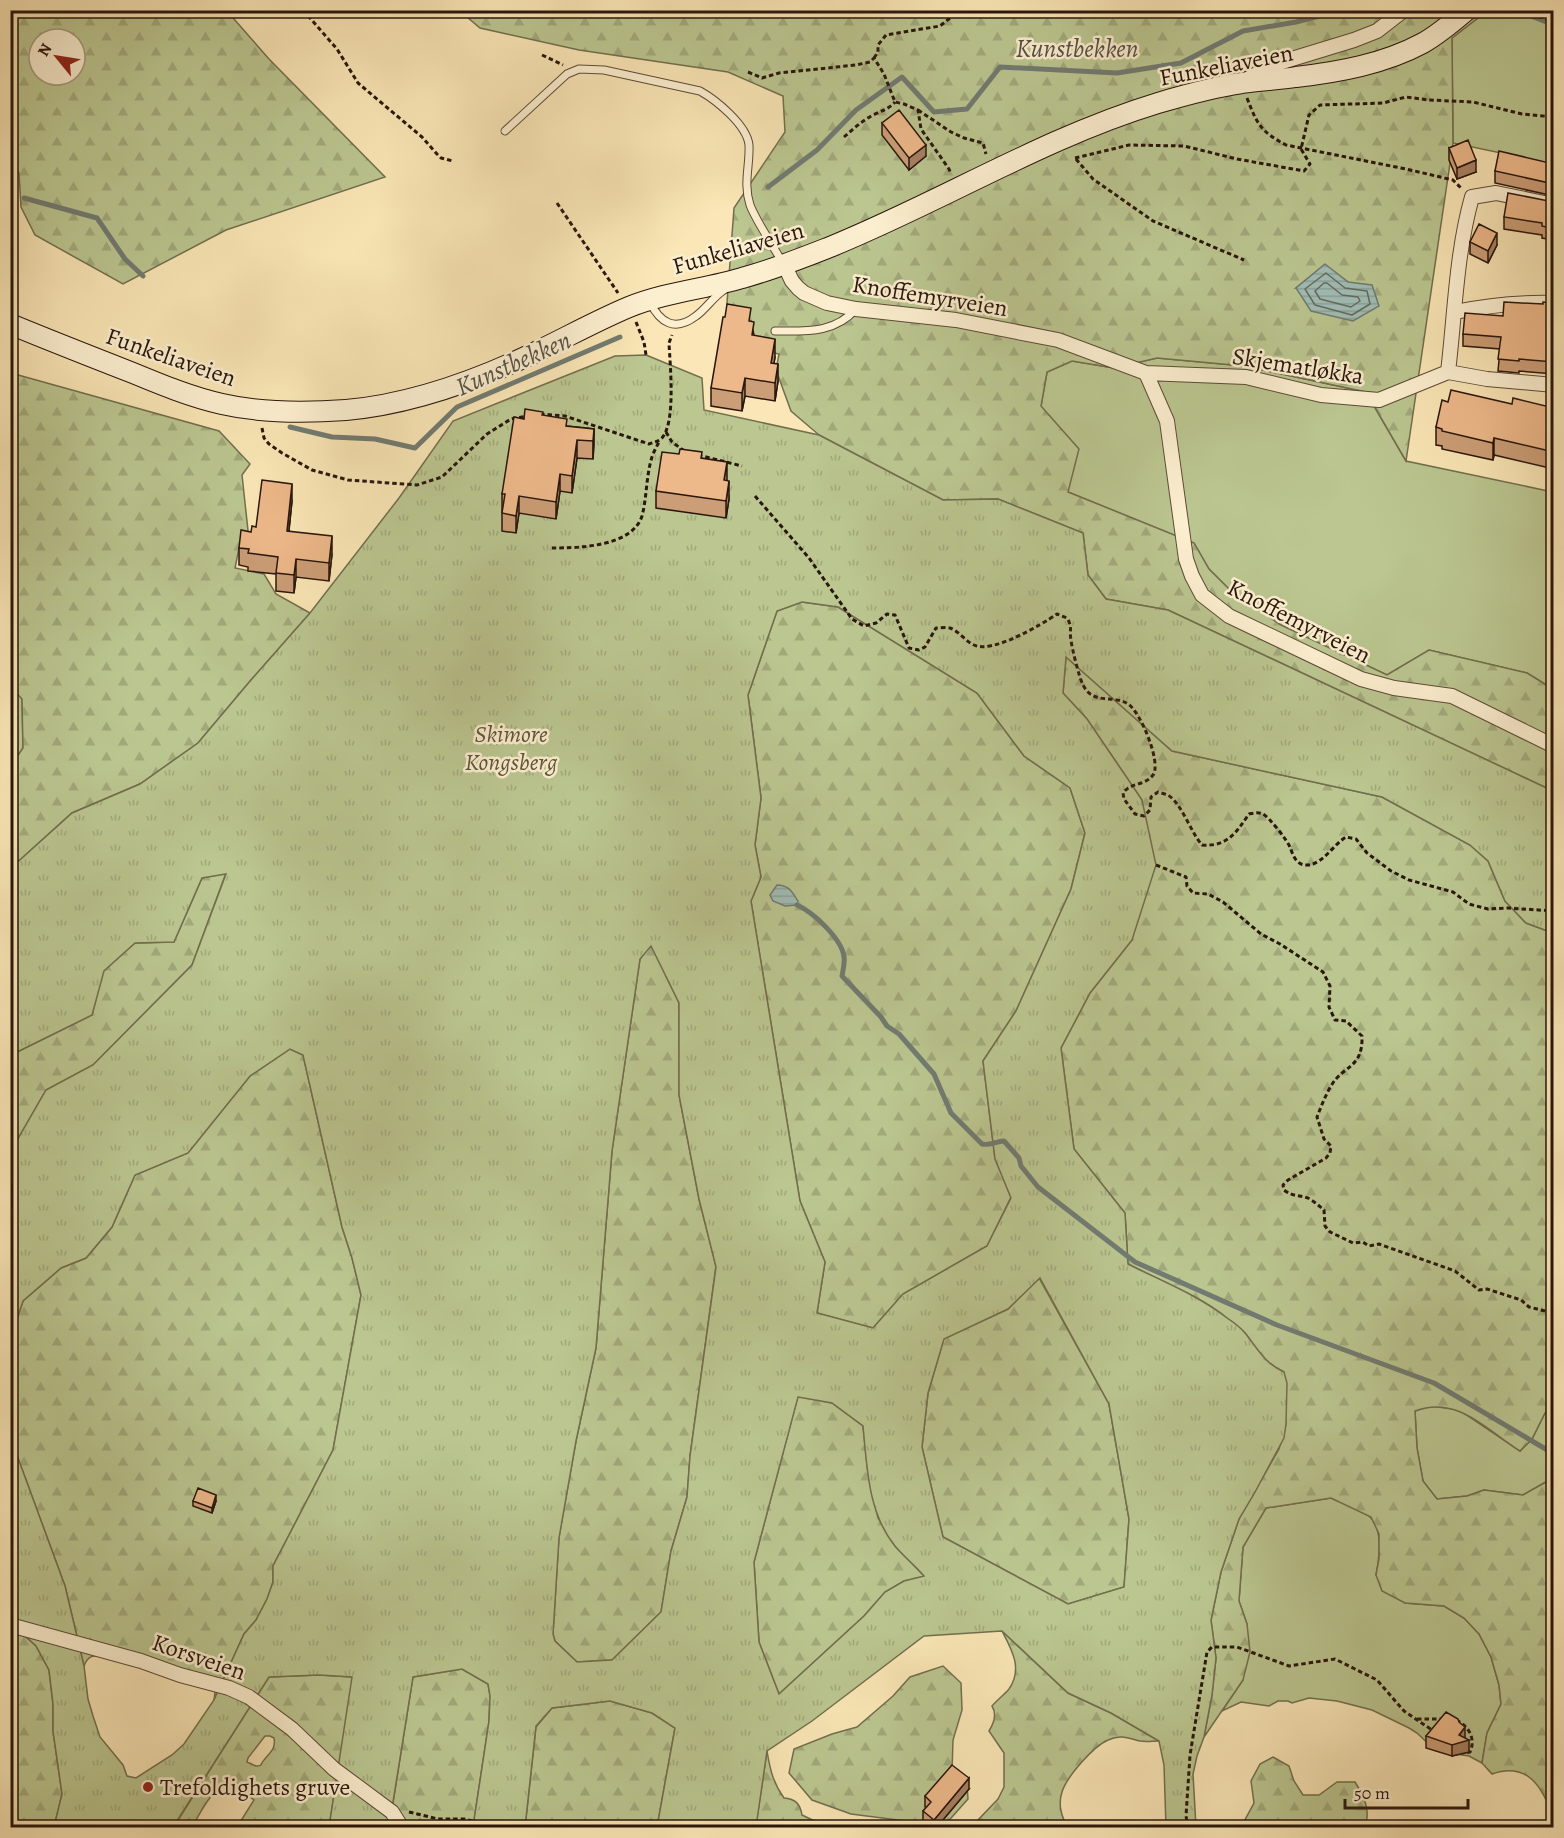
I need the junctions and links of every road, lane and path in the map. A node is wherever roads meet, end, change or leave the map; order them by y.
1 (303, 10) edge
2 (960, 10) edge
3 (1404, 10) edge
4 (1467, 10) edge
5 (1525, 10) edge
6 (1554, 23) edge
7 (874, 58) junction
8 (748, 72) dead end
9 (1241, 83) junction
10 (895, 102) junction
11 (918, 111) junction
12 (1554, 117) edge
13 (505, 132) dead end
14 (844, 137) dead end
15 (1301, 149) junction
16 (453, 161) dead end
17 (991, 171) junction
18 (956, 189) junction
19 (1472, 197) junction
20 (557, 203) dead end
21 (1554, 205) edge
22 (1244, 260) dead end
23 (784, 264) junction
24 (741, 279) junction
25 (648, 300) junction
26 (1554, 303) edge
27 (627, 308) junction
28 (856, 309) junction
29 (1455, 312) junction
30 (10, 324) edge
31 (675, 325) junction
32 (775, 331) dead end
33 (646, 355) dead end
34 (1448, 372) junction
35 (1146, 373) junction
36 (1554, 385) edge
37 (264, 410) junction
38 (538, 414) edge
39 (529, 415) edge
40 (666, 432) junction
41 (660, 440) junction
42 (686, 451) edge
43 (692, 453) edge
44 (742, 466) dead end
45 (755, 496) dead end
46 (552, 548) dead end
47 (1554, 746) edge
48 (1156, 865) dead end
49 (1554, 911) edge
50 (1554, 1319) edge
51 (10, 1624) edge
52 (1416, 1719) junction
53 (1432, 1730) edge
54 (1463, 1753) dead end
55 (406, 1811) dead end
56 (402, 1827) edge
57 (505, 1827) edge
58 (1188, 1827) edge

1 - 16 path
2 - 7 path
3 - 9 street
4 - 9 street, Funkeliaveien
5 - 6 path
7 - 8 path
7 - 10 path
9 - 15 path
9 - 17 street, Funkeliaveien
10 - 11 path
10 - 14 path
11 - 17 path
11 - 18 path
12 - 15 path
13 - 23 lane
15 - 19 path
15 - 22 path
17 - 18 street, Funkeliaveien
18 - 23 street, Funkeliaveien
19 - 21 street
19 - 29 street
20 - 27 path
23 - 24 street, Funkeliaveien
23 - 28 street, Knoffemyrveien
24 - 25 street, Funkeliaveien
24 - 31 lane
25 - 27 street, Funkeliaveien
25 - 31 lane
26 - 29 street
27 - 33 path
27 - 37 street, Funkeliaveien
28 - 32 lane
28 - 35 street, Knoffemyrveien
29 - 34 street
30 - 37 street, Funkeliaveien
31 - 40 path
34 - 35 street, Skjematløkka
34 - 36 street
35 - 47 street, Knoffemyrveien
37 - 39 path
38 - 41 path
40 - 41 path
40 - 42 path
41 - 46 path
43 - 44 path
45 - 49 path
48 - 50 path
51 - 56 street, Korsveien
52 - 53 path
52 - 54 path
52 - 58 path
55 - 57 path

